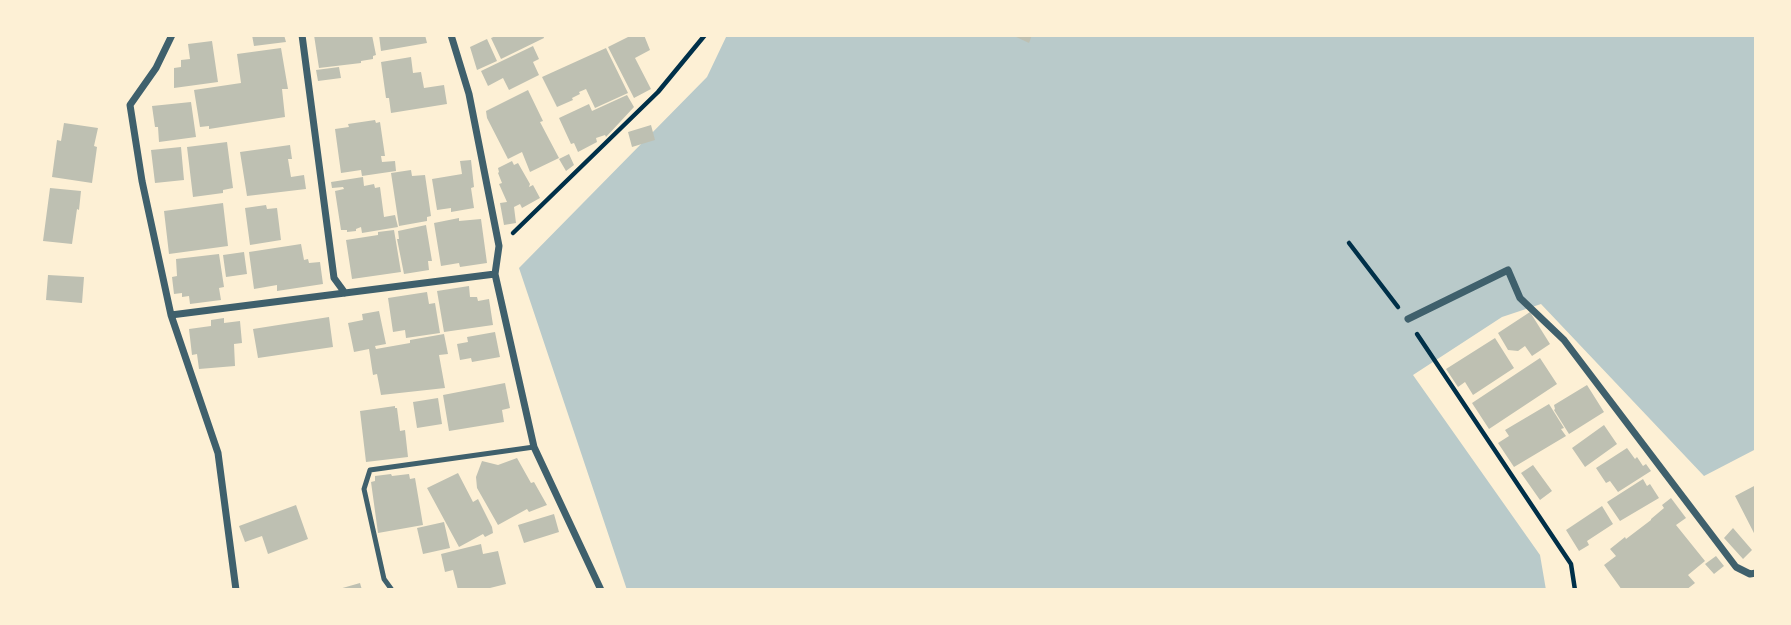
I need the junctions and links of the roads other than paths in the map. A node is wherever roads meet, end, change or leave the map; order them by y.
1 (172, 35) edge
2 (302, 35) edge
3 (451, 35) edge
4 (495, 274) junction
5 (345, 293) junction
6 (171, 315) junction
7 (1408, 319) road end
8 (534, 447) junction
9 (1756, 573) edge
10 (236, 590) edge
11 (392, 590) edge
12 (601, 590) edge

1 - 6 street
2 - 5 street
3 - 4 street
4 - 5 street
4 - 8 street
5 - 6 street
6 - 10 street
7 - 9 street
8 - 11 lane
8 - 12 street

